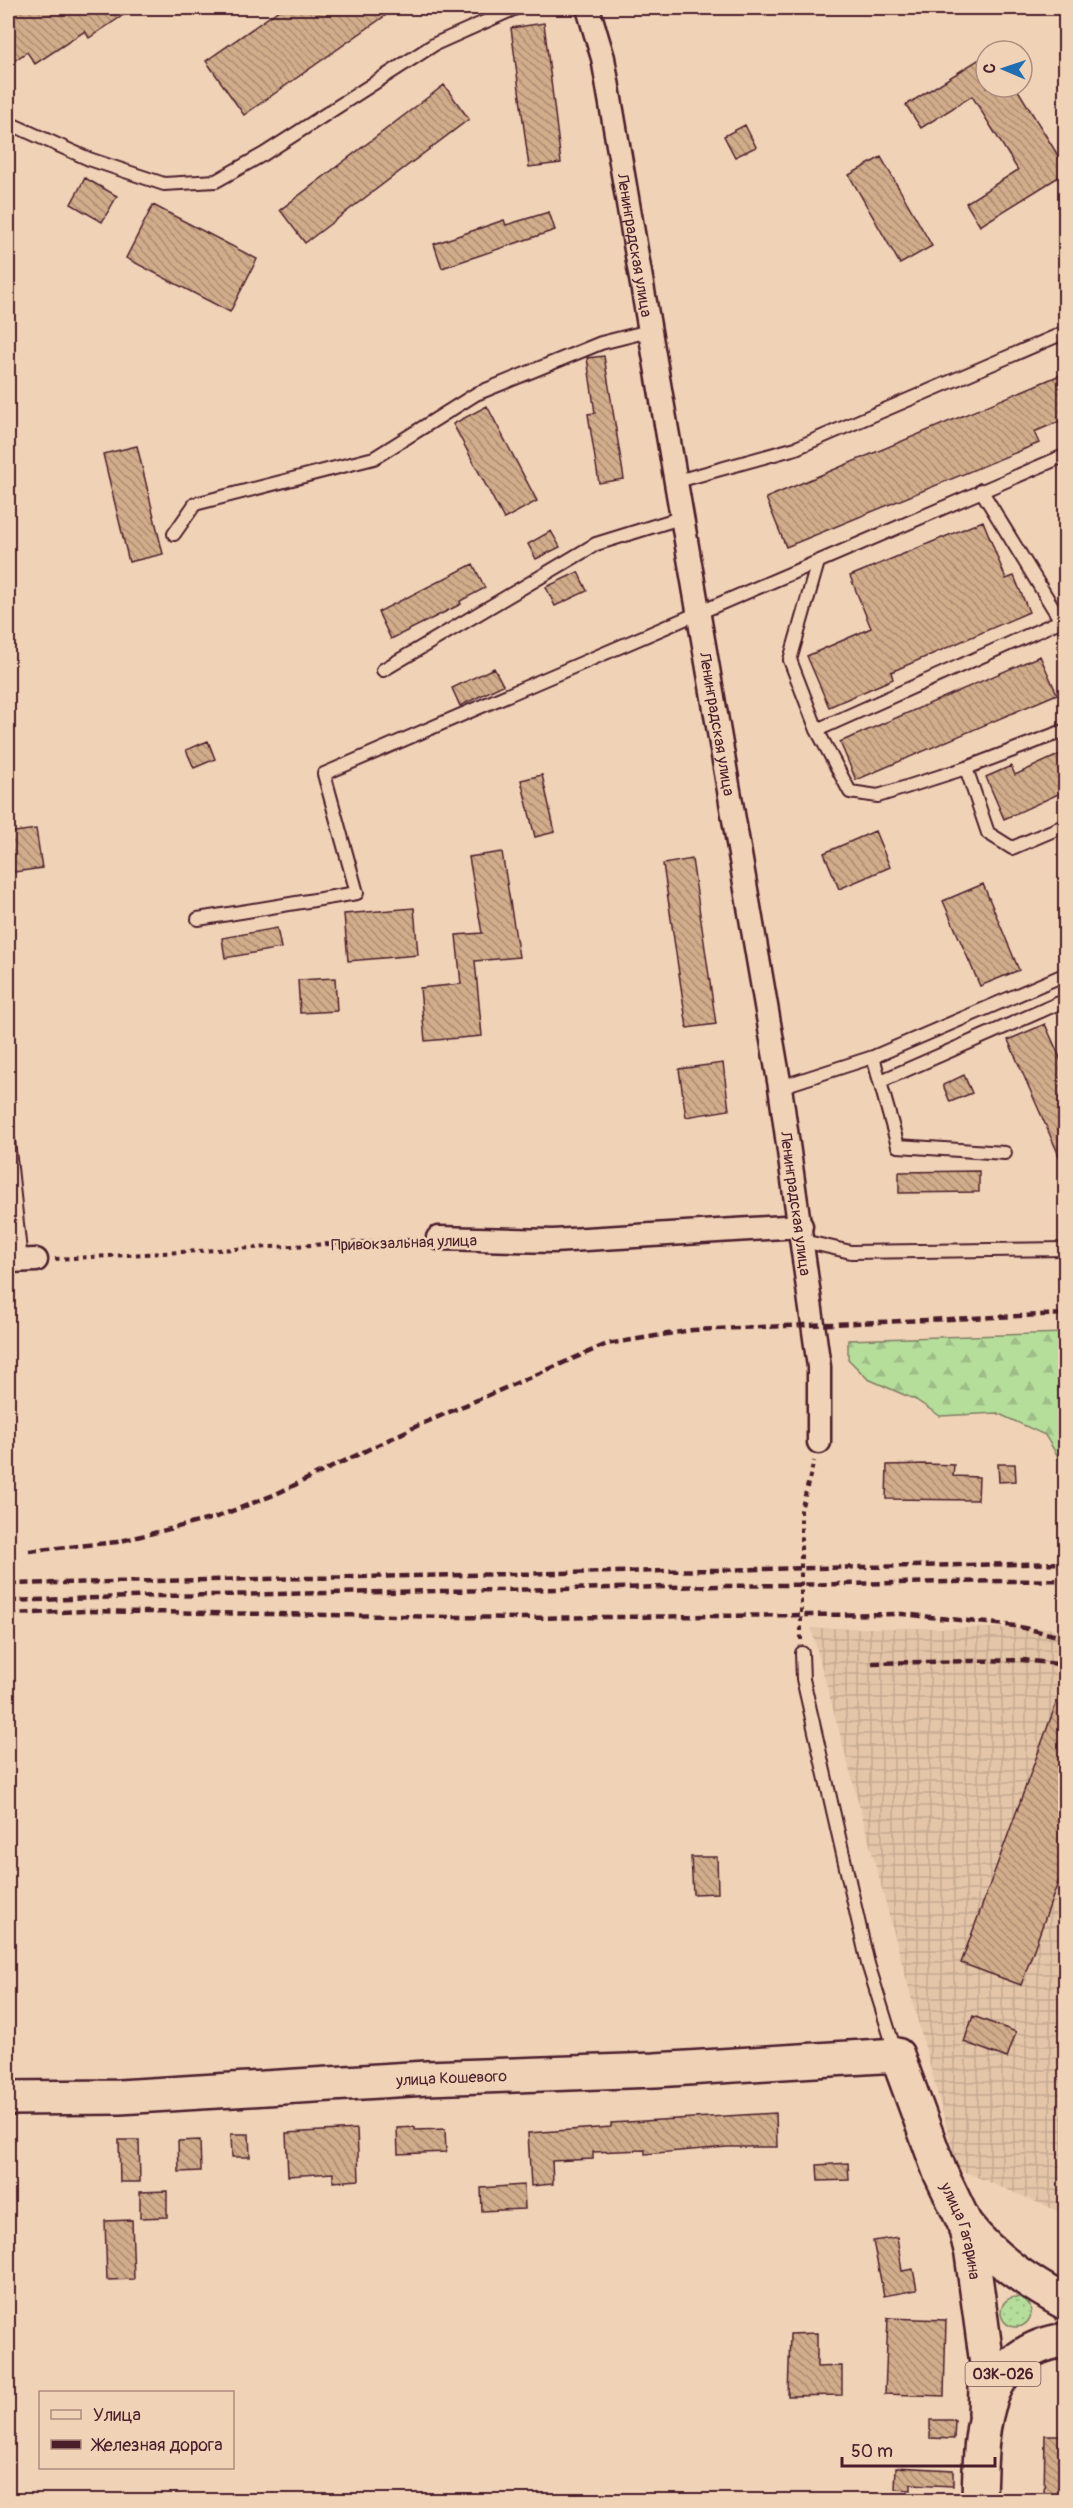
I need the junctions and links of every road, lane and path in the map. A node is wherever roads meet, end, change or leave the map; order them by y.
1 (516, 8) edge
2 (588, 8) edge
3 (13, 125) dead end
4 (649, 331) junction
5 (1065, 332) edge
6 (1065, 455) edge
7 (675, 482) junction
8 (981, 490) junction
9 (680, 518) junction
10 (174, 534) dead end
11 (818, 562) junction
12 (697, 614) junction
13 (1063, 625) edge
14 (383, 670) dead end
15 (817, 730) junction
16 (1065, 730) edge
17 (966, 768) junction
18 (1065, 825) edge
19 (198, 919) dead end
20 (1065, 974) edge
21 (1065, 1000) edge
22 (873, 1057) junction
23 (881, 1081) junction
24 (780, 1087) junction
25 (8, 1140) edge
26 (1005, 1153) dead end
27 (802, 1234) junction
28 (438, 1238) joint
29 (1065, 1249) edge
30 (22, 1261) edge
31 (819, 1442) joint
32 (801, 1628) dead end
33 (802, 1653) dead end
34 (897, 2055) junction
35 (8, 2098) edge
36 (964, 2222) junction
37 (1065, 2303) edge
38 (1052, 2343) edge
39 (985, 2415) junction
40 (979, 2500) edge

1 - 3 lane
2 - 4 street, Ленинградская улица
4 - 7 street, Ленинградская улица
4 - 10 lane
5 - 7 lane
6 - 8 lane
7 - 9 street, Ленинградская улица
8 - 11 lane
8 - 13 lane
9 - 12 street, Ленинградская улица
9 - 14 lane
11 - 12 lane
11 - 15 lane
12 - 19 lane
12 - 24 street, Ленинградская улица
13 - 15 lane
15 - 17 lane
16 - 17 lane
17 - 18 lane
20 - 22 lane
21 - 23 lane
22 - 23 lane
22 - 24 lane
23 - 26 lane
24 - 27 street, Ленинградская улица
25 - 30 lane
27 - 28 street, Привокзальная улица
27 - 29 lane
27 - 31 street, Ленинградская улица
28 - 30 path, Привокзальная улица
31 - 32 path
33 - 34 lane
34 - 35 street, улица Кошевого
34 - 36 street, улица Гагарина
36 - 37 street
36 - 39 street, улица Гагарина
38 - 39 street, улица Гагарина / 03К-026
39 - 40 street, улица Гагарина / 03К-026

